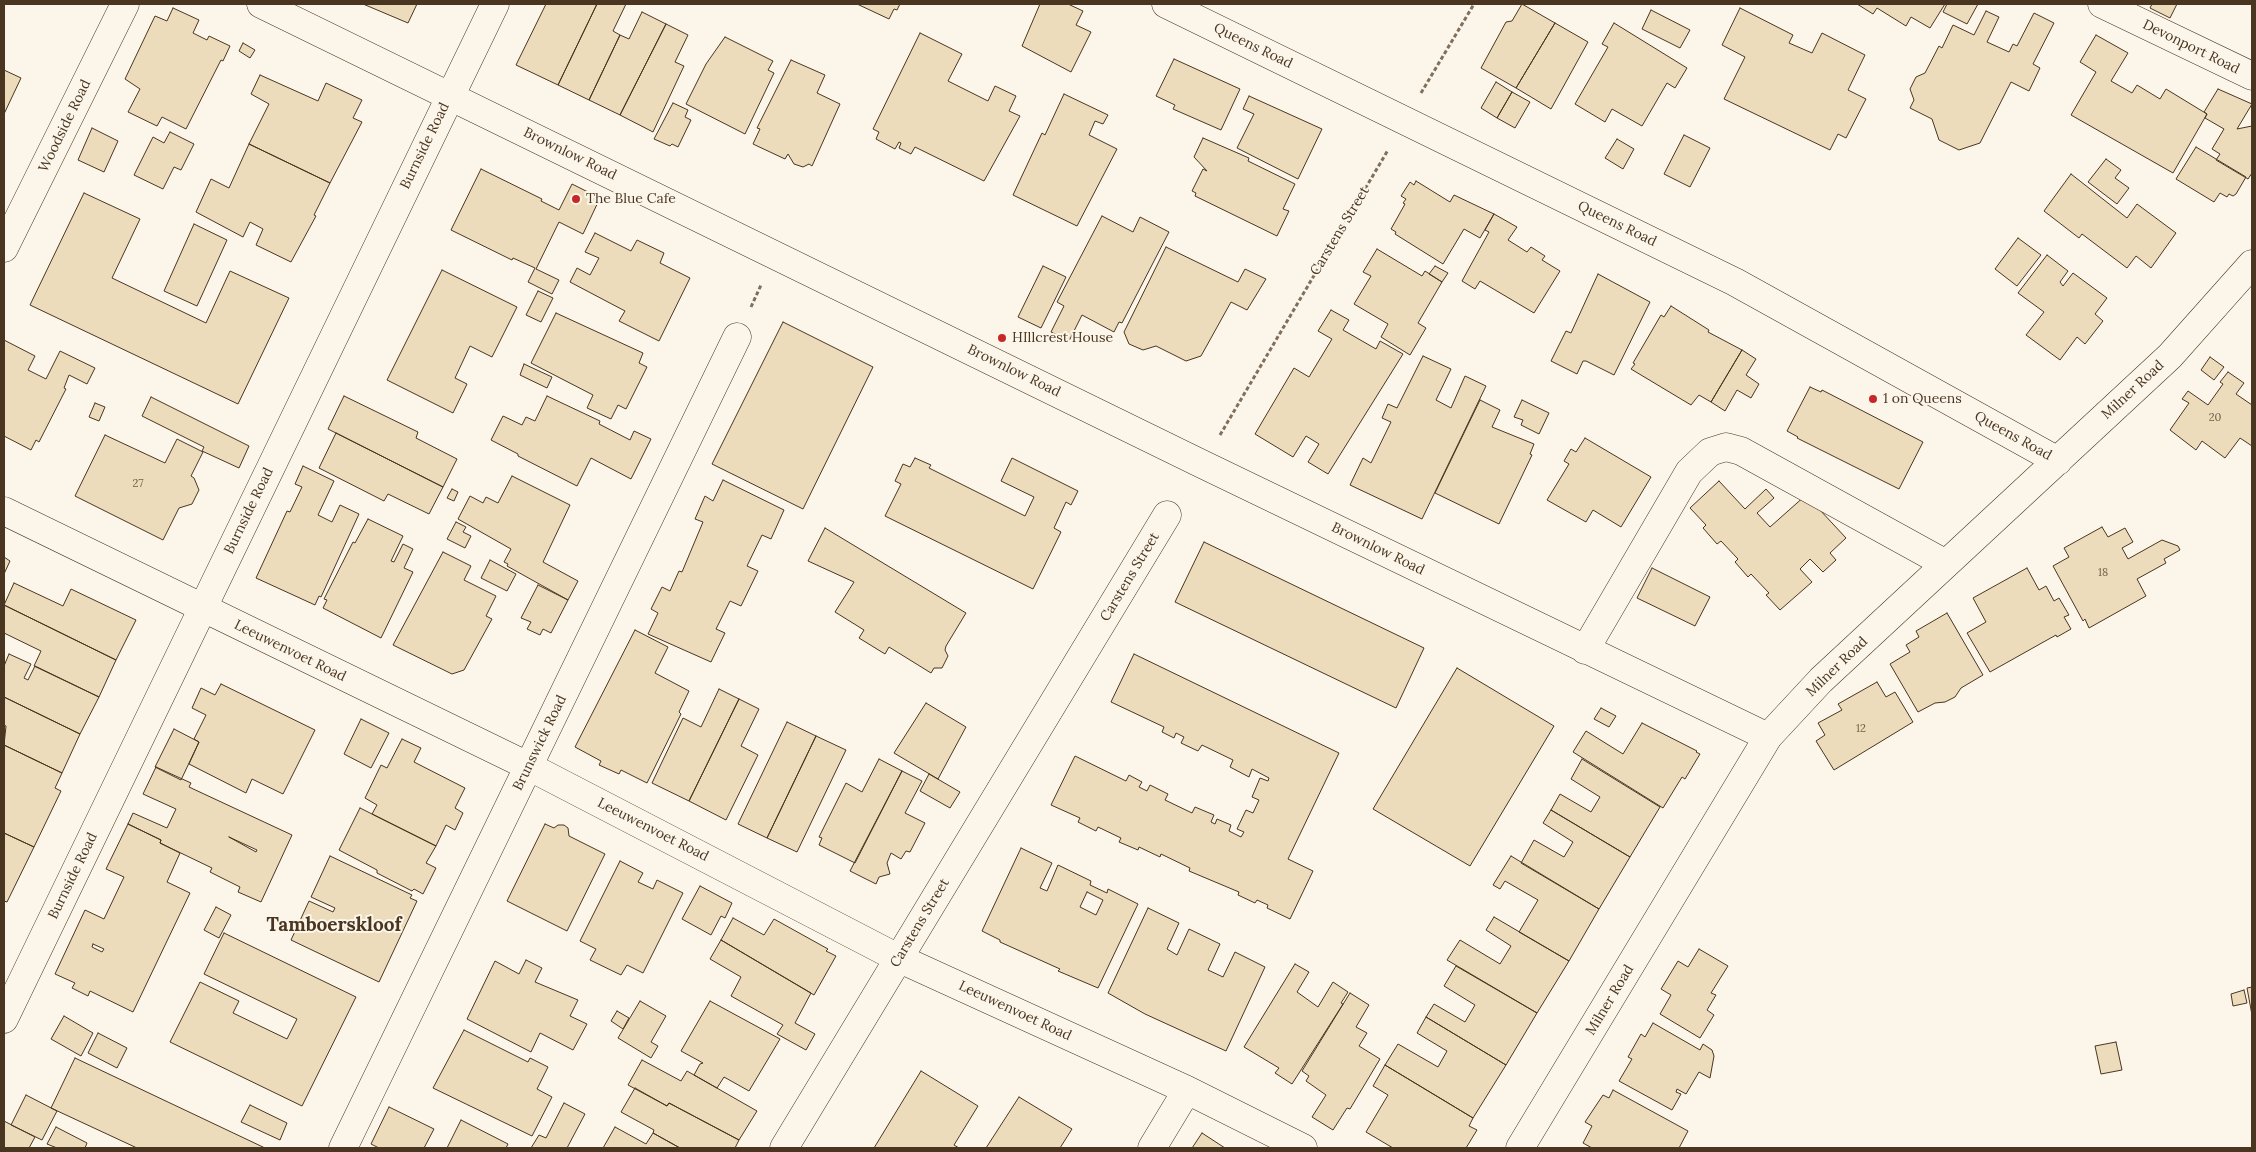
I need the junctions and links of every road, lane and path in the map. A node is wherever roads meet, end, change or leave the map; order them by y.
1 (125, 4) edge
2 (262, 4) edge
3 (495, 4) edge
4 (1166, 4) edge
5 (1474, 4) edge
6 (2102, 4) edge
7 (2252, 76) edge
8 (450, 96) junction
9 (1405, 120) junction
10 (4, 248) edge
11 (776, 254) junction
12 (2252, 264) edge
13 (737, 337) joint
14 (2058, 461) junction
15 (1202, 464) junction
16 (4, 511) edge
17 (1167, 515) dead end
18 (1946, 564) junction
19 (202, 608) junction
20 (1585, 650) junction
21 (1768, 737) junction
22 (528, 766) junction
23 (898, 958) junction
24 (4, 1019) edge
25 (1187, 1090) junction
26 (343, 1148) edge
27 (784, 1148) edge
28 (1152, 1148) edge
29 (1303, 1148) edge
30 (1520, 1148) edge

1 - 10 street, Woodside Road
2 - 8 street, Brownlow Road
3 - 8 street, Burnside Road
4 - 9 street, Queens Road
5 - 9 path, Carstens Street
6 - 7 street, Devonport Road
8 - 11 street, Brownlow Road
8 - 19 street, Burnside Road
9 - 14 street, Queens Road
9 - 15 path, Carstens Street
11 - 13 path
11 - 15 street, Brownlow Road
12 - 14 street, Milner Road
13 - 22 street, Brunswick Road
14 - 18 street, Milner Road
15 - 20 street, Brownlow Road
16 - 19 street, Leeuwenvoet Road
17 - 23 street, Carstens Street
18 - 20 street
18 - 21 street, Milner Road
19 - 22 street, Leeuwenvoet Road
19 - 24 street, Burnside Road
20 - 21 street, Brownlow Road
21 - 30 street, Milner Road
22 - 23 street, Leeuwenvoet Road
22 - 26 street, Brunswick Road
23 - 25 street, Leeuwenvoet Road
23 - 27 street, Carstens Street
25 - 28 street
25 - 29 street, Leeuwenvoet Road

